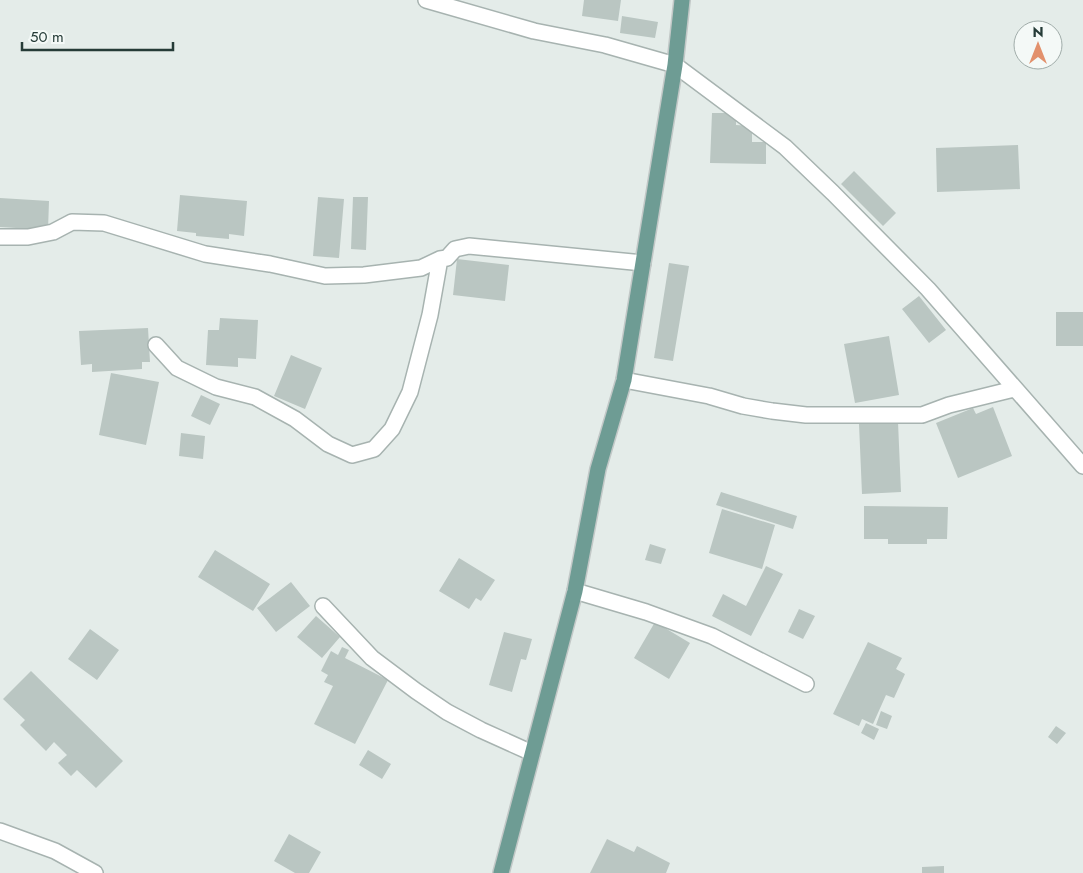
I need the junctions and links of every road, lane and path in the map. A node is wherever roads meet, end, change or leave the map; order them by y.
1 (426, 0) edge
2 (682, 0) edge
3 (675, 65) junction
4 (0, 237) edge
5 (440, 259) junction
6 (643, 263) junction
7 (156, 345) dead end
8 (624, 380) junction
9 (1014, 389) junction
10 (1083, 466) edge
11 (575, 591) junction
12 (323, 606) dead end
13 (806, 684) dead end
14 (532, 753) junction
15 (3, 836) edge
16 (95, 873) edge
17 (501, 873) edge

1 - 3 street
2 - 3 main road
3 - 6 main road
3 - 9 street
4 - 5 street
5 - 6 street
5 - 7 street
6 - 8 main road
8 - 9 street
8 - 11 main road
9 - 10 street
11 - 13 street
11 - 14 main road
12 - 14 street
14 - 17 main road
15 - 16 street

